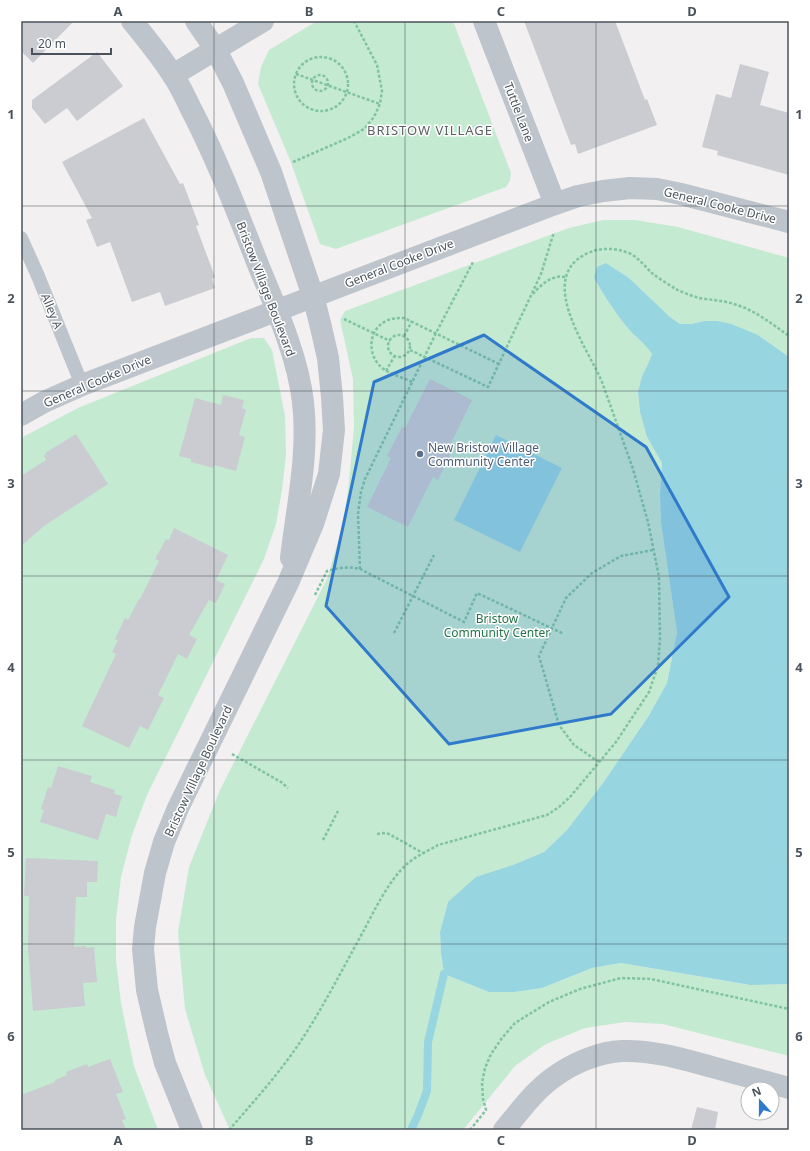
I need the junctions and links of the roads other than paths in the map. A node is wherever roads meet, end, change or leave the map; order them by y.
1 (132, 21) edge
2 (196, 21) edge
3 (263, 21) edge
4 (484, 21) edge
5 (216, 50) junction
6 (173, 75) junction
7 (555, 204) junction
8 (789, 222) edge
9 (21, 238) edge
10 (313, 296) junction
11 (276, 310) junction
12 (82, 385) junction
13 (21, 415) edge
14 (288, 583) junction
15 (789, 1088) edge
16 (192, 1130) edge
17 (504, 1130) edge

1 - 6 street, Bristow Village Boulevard
2 - 5 street, Bristow Village Boulevard
3 - 5 street
4 - 7 street, Tuttle Lane
5 - 6 street
5 - 10 street, Bristow Village Boulevard
6 - 11 street, Bristow Village Boulevard
7 - 8 street, General Cooke Drive
7 - 10 street, General Cooke Drive
9 - 12 lane, Alley A
10 - 11 street, General Cooke Drive
10 - 14 street, Bristow Village Boulevard
11 - 12 street, General Cooke Drive
11 - 14 street, Bristow Village Boulevard
12 - 13 street, General Cooke Drive
14 - 16 street, Bristow Village Boulevard
15 - 17 street

